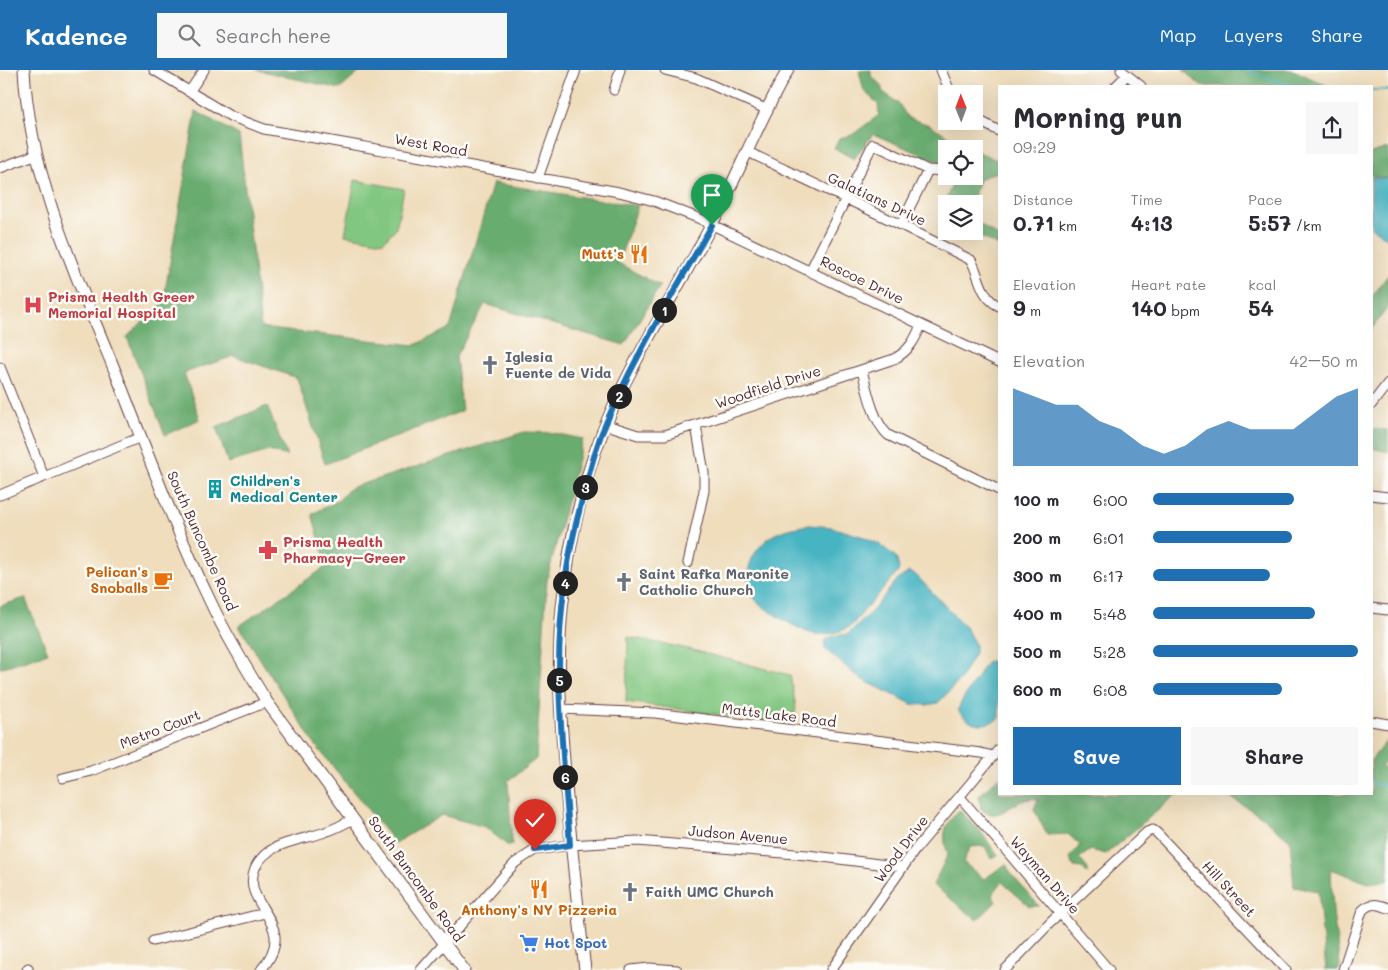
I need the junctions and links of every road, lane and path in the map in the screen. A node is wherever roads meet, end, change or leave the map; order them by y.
1 (24, 70) edge
2 (154, 70) edge
3 (204, 70) edge
4 (576, 70) edge
5 (620, 70) edge
6 (665, 70) edge
7 (788, 70) edge
8 (941, 70) edge
9 (1124, 72) edge
10 (947, 85) edge
11 (1117, 85) edge
12 (1140, 85) edge
13 (614, 90) dead end
14 (189, 92) junction
15 (768, 110) junction
16 (983, 122) edge
17 (997, 127) edge
18 (748, 152) junction
19 (36, 154) junction
20 (0, 168) edge
21 (928, 170) junction
22 (938, 171) edge
23 (538, 178) junction
24 (845, 199) junction
25 (712, 225) junction
26 (901, 225) junction
27 (810, 271) junction
28 (998, 306) edge
29 (921, 325) junction
30 (998, 362) edge
31 (0, 367) edge
32 (862, 370) junction
33 (1388, 383) edge
34 (1373, 402) edge
35 (607, 425) junction
36 (696, 425) junction
37 (141, 437) junction
38 (44, 477) junction
39 (998, 490) edge
40 (1373, 494) edge
41 (0, 495) edge
42 (1388, 497) edge
43 (688, 562) dead end
44 (1373, 608) edge
45 (1388, 610) edge
46 (267, 702) junction
47 (560, 709) junction
48 (1373, 721) edge
49 (1388, 724) edge
50 (996, 753) edge
51 (63, 778) dead end
52 (960, 798) junction
53 (353, 819) junction
54 (570, 845) junction
55 (903, 867) junction
56 (1388, 908) edge
57 (265, 912) junction
58 (1060, 914) junction
59 (154, 941) dead end
60 (444, 943) junction
61 (261, 970) edge
62 (421, 970) edge
63 (464, 970) edge
64 (585, 970) edge
65 (631, 970) edge
66 (677, 970) edge
67 (831, 970) edge
68 (1005, 970) edge
69 (1109, 970) edge
70 (1286, 970) edge
71 (1343, 970) edge

1 - 19 main road, South Buncombe Road
2 - 14 street, West Road
3 - 14 street
4 - 23 street
5 - 13 street
6 - 15 street
7 - 15 main road
8 - 10 street
9 - 11 street
9 - 12 street
14 - 23 street, West Road
15 - 18 main road
16 - 17 street
18 - 24 street, Galatians Drive
18 - 25 main road
19 - 20 street
19 - 37 main road, South Buncombe Road
21 - 22 street
21 - 24 street
21 - 26 street
23 - 25 street, West Road
24 - 26 street, Galatians Drive
24 - 27 street
25 - 27 street, Roscoe Drive
25 - 35 main road
26 - 28 street, Galatians Drive
27 - 29 street, Roscoe Drive
29 - 30 street, Roscoe Drive
29 - 32 street, Woodfield Drive
31 - 38 street
32 - 36 street, Woodfield Drive
32 - 39 street
33 - 34 street
35 - 36 street, Woodfield Drive
35 - 47 main road
36 - 43 street
37 - 38 street
37 - 46 main road, South Buncombe Road
38 - 41 street
40 - 42 street
44 - 45 street
46 - 51 street, Metro Court
46 - 53 main road, South Buncombe Road
47 - 50 street, Matts Lake Road
47 - 54 main road
48 - 49 street
50 - 52 street, Wood Drive
52 - 55 street, Wood Drive
52 - 58 street, Wayman Drive
53 - 57 street
53 - 60 main road, South Buncombe Road
54 - 55 street, Judson Avenue
54 - 60 street, Judson Avenue
54 - 64 main road
55 - 67 street, Wood Drive
56 - 71 street
57 - 59 street
57 - 61 street
58 - 68 street
58 - 69 street, Wayman Drive
58 - 70 street, Hill Street
60 - 62 street, Judson Avenue
60 - 63 main road, South Buncombe Road
65 - 66 street

